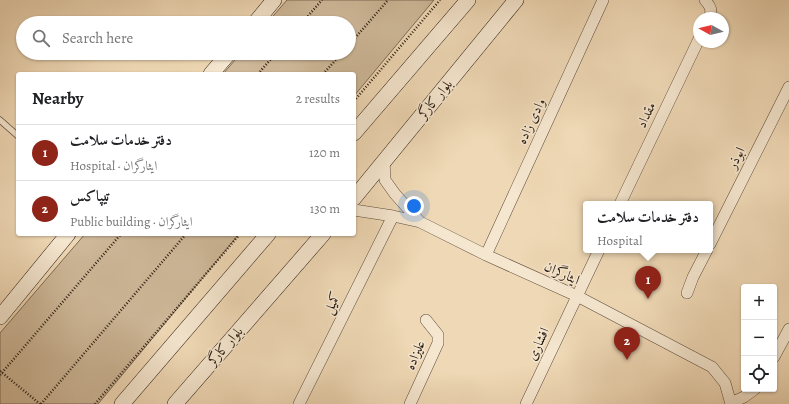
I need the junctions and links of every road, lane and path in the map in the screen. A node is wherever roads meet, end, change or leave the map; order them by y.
1 (274, 0) edge
2 (322, 0) edge
3 (388, 0) edge
4 (440, 0) edge
5 (468, 0) edge
6 (516, 0) edge
7 (603, 0) edge
8 (705, 0) edge
9 (711, 12) edge
10 (261, 16) edge
11 (308, 16) edge
12 (356, 37) edge
13 (695, 48) edge
14 (223, 60) edge
15 (270, 60) edge
16 (336, 60) edge
17 (213, 72) edge
18 (260, 72) edge
19 (325, 72) edge
20 (789, 87) edge
21 (356, 99) edge
22 (0, 120) edge
23 (356, 131) edge
24 (16, 134) edge
25 (384, 161) junction
26 (356, 196) edge
27 (621, 201) edge
28 (356, 210) edge
29 (393, 216) junction
30 (420, 222) junction
31 (66, 236) edge
32 (119, 236) edge
33 (184, 236) edge
34 (238, 236) edge
35 (266, 236) edge
36 (321, 236) edge
37 (713, 238) edge
38 (597, 253) edge
39 (706, 253) edge
40 (486, 255) junction
41 (687, 293) dead end
42 (577, 296) junction
43 (0, 317) edge
44 (426, 320) dead end
45 (789, 329) edge
46 (775, 356) edge
47 (1, 373) edge
48 (751, 392) edge
49 (731, 403) edge
50 (41, 404) edge
51 (95, 404) edge
52 (122, 404) edge
53 (175, 404) edge
54 (299, 404) edge
55 (410, 404) edge
56 (526, 404) edge

1 - 10 main road
2 - 11 path
3 - 12 path
4 - 21 path
5 - 23 main road
6 - 25 main road, بلوار کارگر
7 - 40 street, وادی زاده
8 - 9 street
13 - 27 street, مقداد
14 - 17 main road
15 - 18 path
16 - 19 path
20 - 37 street, ابوذر
22 - 24 lane
25 - 26 main road, بلوار کارگر
25 - 30 street
28 - 29 street, ایثارگران
29 - 30 street, ایثارگران
29 - 54 street, کمیل
30 - 40 street, ایثارگران
31 - 43 main road
32 - 47 path
33 - 50 path
34 - 51 path
35 - 52 main road
36 - 53 main road, بلوار کارگر
38 - 42 street
39 - 41 street
40 - 42 street, ایثارگران
42 - 49 street, ایثارگران
42 - 56 street, افشاری
44 - 55 street, علیزاده
45 - 46 street
47 - 50 path
48 - 49 street

